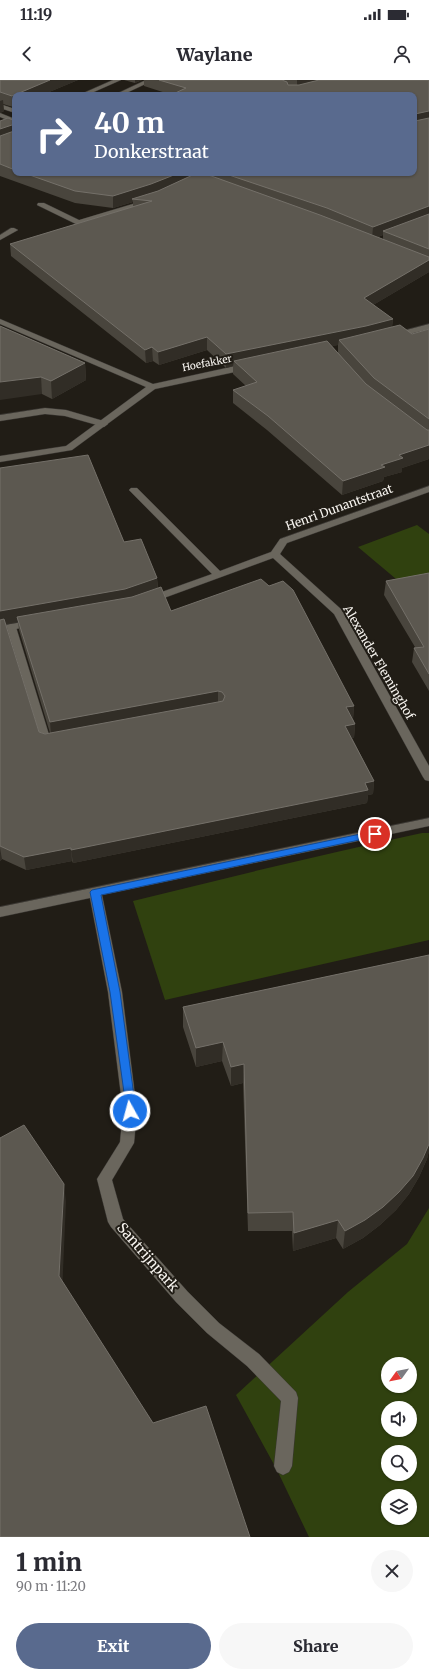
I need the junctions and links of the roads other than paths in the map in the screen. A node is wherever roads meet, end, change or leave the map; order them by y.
1 (118, 80) edge
2 (151, 80) edge
3 (89, 92) edge
4 (124, 92) edge
5 (0, 106) edge
6 (12, 110) edge
7 (0, 115) edge
8 (12, 122) edge
9 (155, 200) edge
10 (41, 205) dead end
11 (14, 230) dead end
12 (0, 238) edge
13 (0, 321) edge
14 (429, 326) edge
15 (388, 338) edge
16 (259, 364) edge
17 (152, 387) junction
18 (0, 418) edge
19 (104, 424) junction
20 (0, 459) edge
21 (429, 489) edge
22 (134, 490) dead end
23 (275, 554) junction
24 (219, 574) junction
25 (142, 602) edge
26 (42, 622) edge
27 (6, 628) edge
28 (61, 739) edge
29 (429, 777) edge
30 (429, 822) edge
31 (95, 892) junction
32 (0, 912) edge
33 (283, 1466) dead end

1 - 3 street
2 - 4 street
5 - 6 street
7 - 8 street
9 - 10 street
11 - 12 street
13 - 17 street
14 - 15 street
16 - 17 street, Hoefakker
17 - 19 street
18 - 19 street
19 - 20 street
21 - 23 street, Henri Dunantstraat
22 - 24 street
23 - 24 street, Henri Dunantstraat
23 - 29 street, Alexander Fleminghof
24 - 25 street, Henri Dunantstraat
26 - 27 street
27 - 28 street
30 - 31 street
31 - 32 street
31 - 33 street, Santrijnpark

